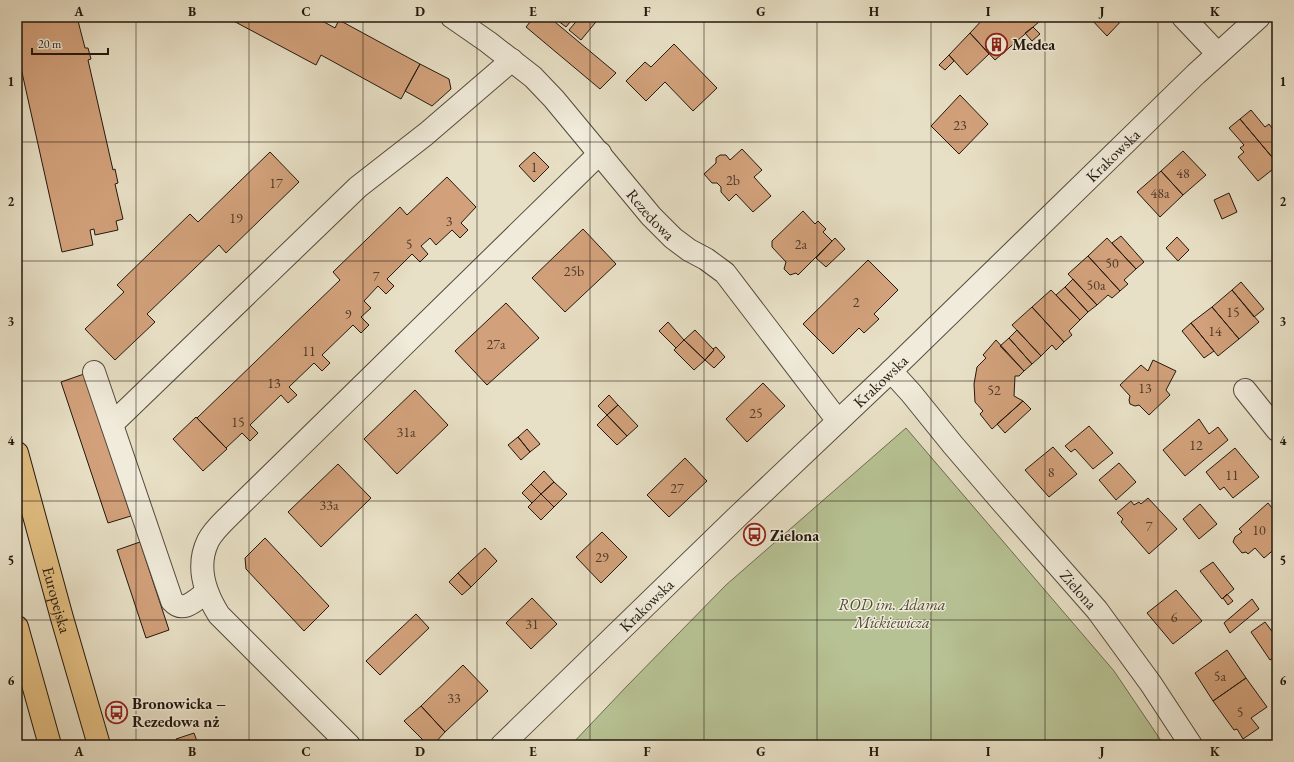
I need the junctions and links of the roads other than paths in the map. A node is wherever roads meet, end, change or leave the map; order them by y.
1 (452, 17) edge
2 (1183, 17) edge
3 (1259, 17) edge
4 (1218, 54) junction
5 (512, 60) junction
6 (600, 154) junction
7 (891, 371) junction
8 (94, 372) dead end
9 (1245, 390) dead end
10 (838, 421) junction
11 (112, 424) junction
12 (1277, 430) edge
13 (17, 453) edge
14 (206, 592) junction
15 (17, 627) edge
16 (50, 745) edge
17 (99, 745) edge
18 (349, 745) edge
19 (502, 745) edge
20 (1191, 745) edge

1 - 5 street, Rezedowa
2 - 4 street
3 - 4 street, Krakowska
4 - 7 street, Krakowska
5 - 6 street, Rezedowa
5 - 11 street
6 - 10 street, Rezedowa
6 - 14 street
7 - 10 street, Krakowska
7 - 20 street, Zielona
8 - 11 street
9 - 12 street
10 - 19 street, Krakowska
11 - 14 street
13 - 17 main road, Europejska
14 - 18 street
15 - 16 main road

